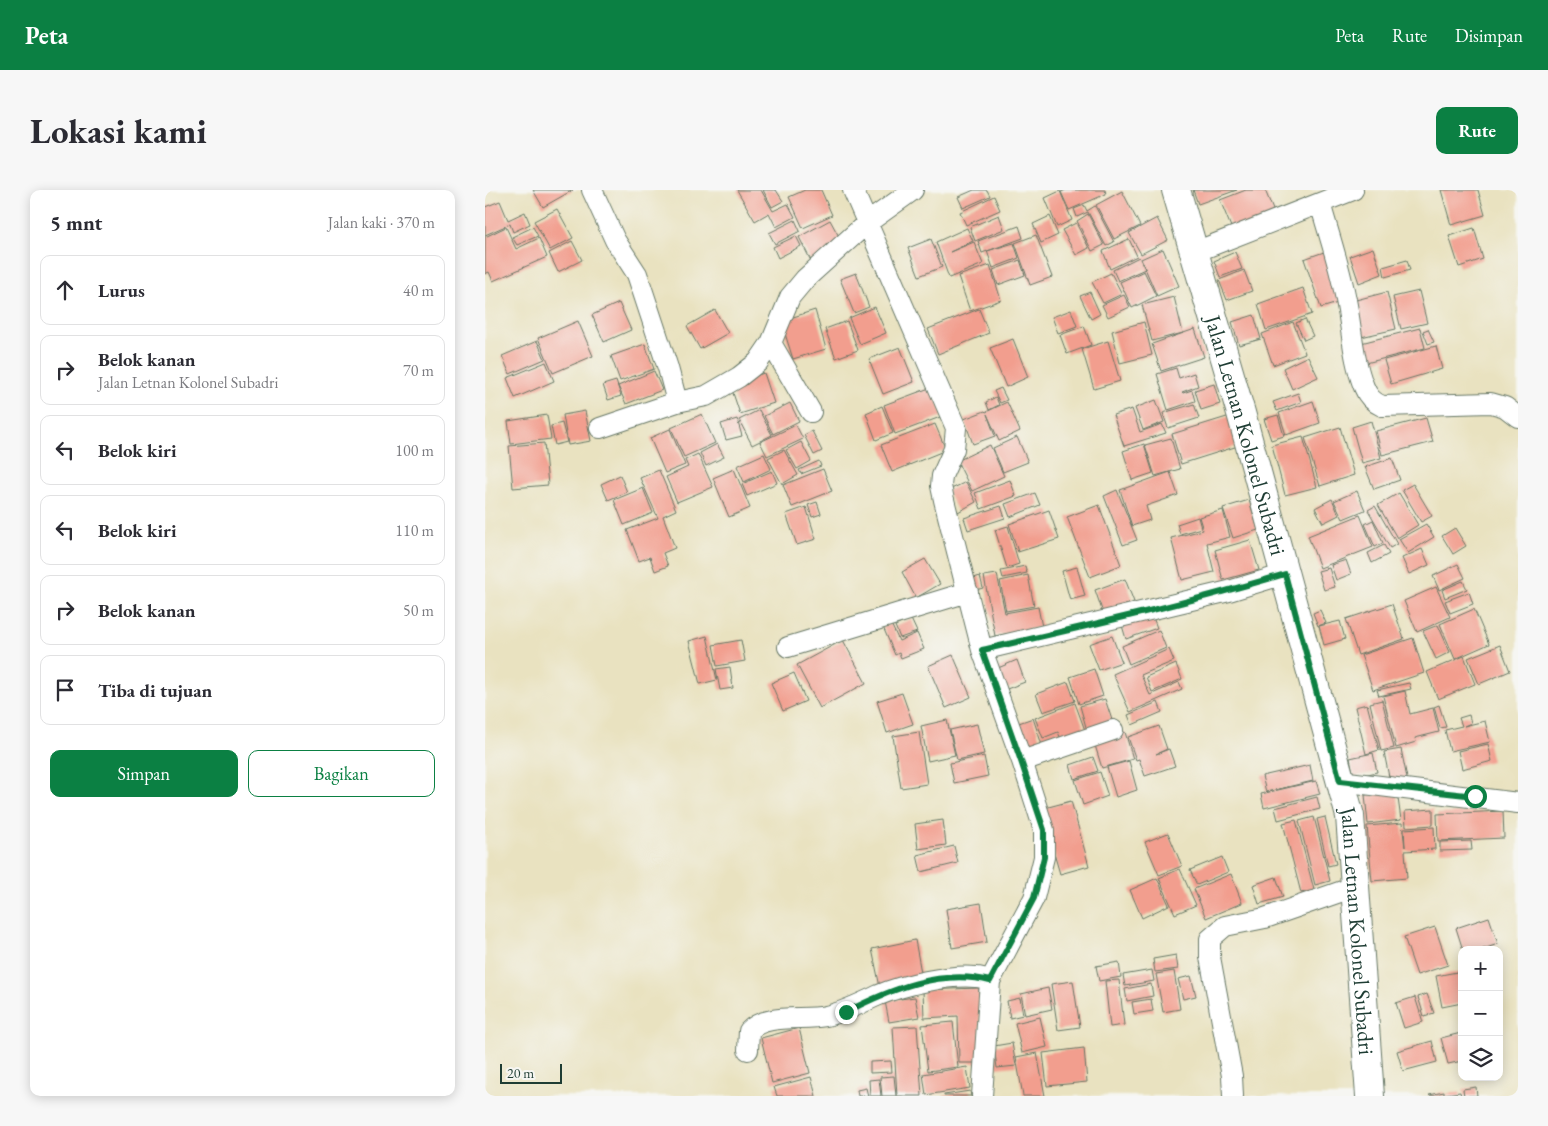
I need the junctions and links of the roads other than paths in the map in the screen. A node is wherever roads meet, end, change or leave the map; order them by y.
1 (592, 190) edge
2 (853, 190) edge
3 (913, 190) edge
4 (1176, 190) edge
5 (1353, 190) edge
6 (1320, 203) junction
7 (867, 223) junction
8 (1195, 252) junction
9 (771, 344) junction
10 (677, 402) junction
11 (811, 412) dead end
12 (1518, 417) edge
13 (599, 428) dead end
14 (1285, 574) junction
15 (967, 592) junction
16 (788, 647) dead end
17 (982, 650) junction
18 (1113, 730) dead end
19 (1021, 761) junction
20 (1340, 781) junction
21 (1518, 803) edge
22 (1354, 887) junction
23 (990, 981) junction
24 (748, 1050) dead end
25 (982, 1096) edge
26 (1233, 1096) edge
27 (1370, 1096) edge

1 - 10 street
2 - 7 street
3 - 7 street
4 - 8 main road, Jalan Letnan Kolonel Subadri
5 - 6 street
6 - 8 street
6 - 12 street
7 - 9 street
7 - 15 street
8 - 14 main road, Jalan Letnan Kolonel Subadri
9 - 10 street
9 - 11 street
10 - 13 street
14 - 17 street
14 - 20 main road, Jalan Letnan Kolonel Subadri
15 - 16 street
15 - 17 street
17 - 19 street
18 - 19 street
19 - 23 street
20 - 21 street
20 - 22 main road, Jalan Letnan Kolonel Subadri
22 - 26 street
22 - 27 main road, Jalan Letnan Kolonel Subadri
23 - 24 street
23 - 25 street

